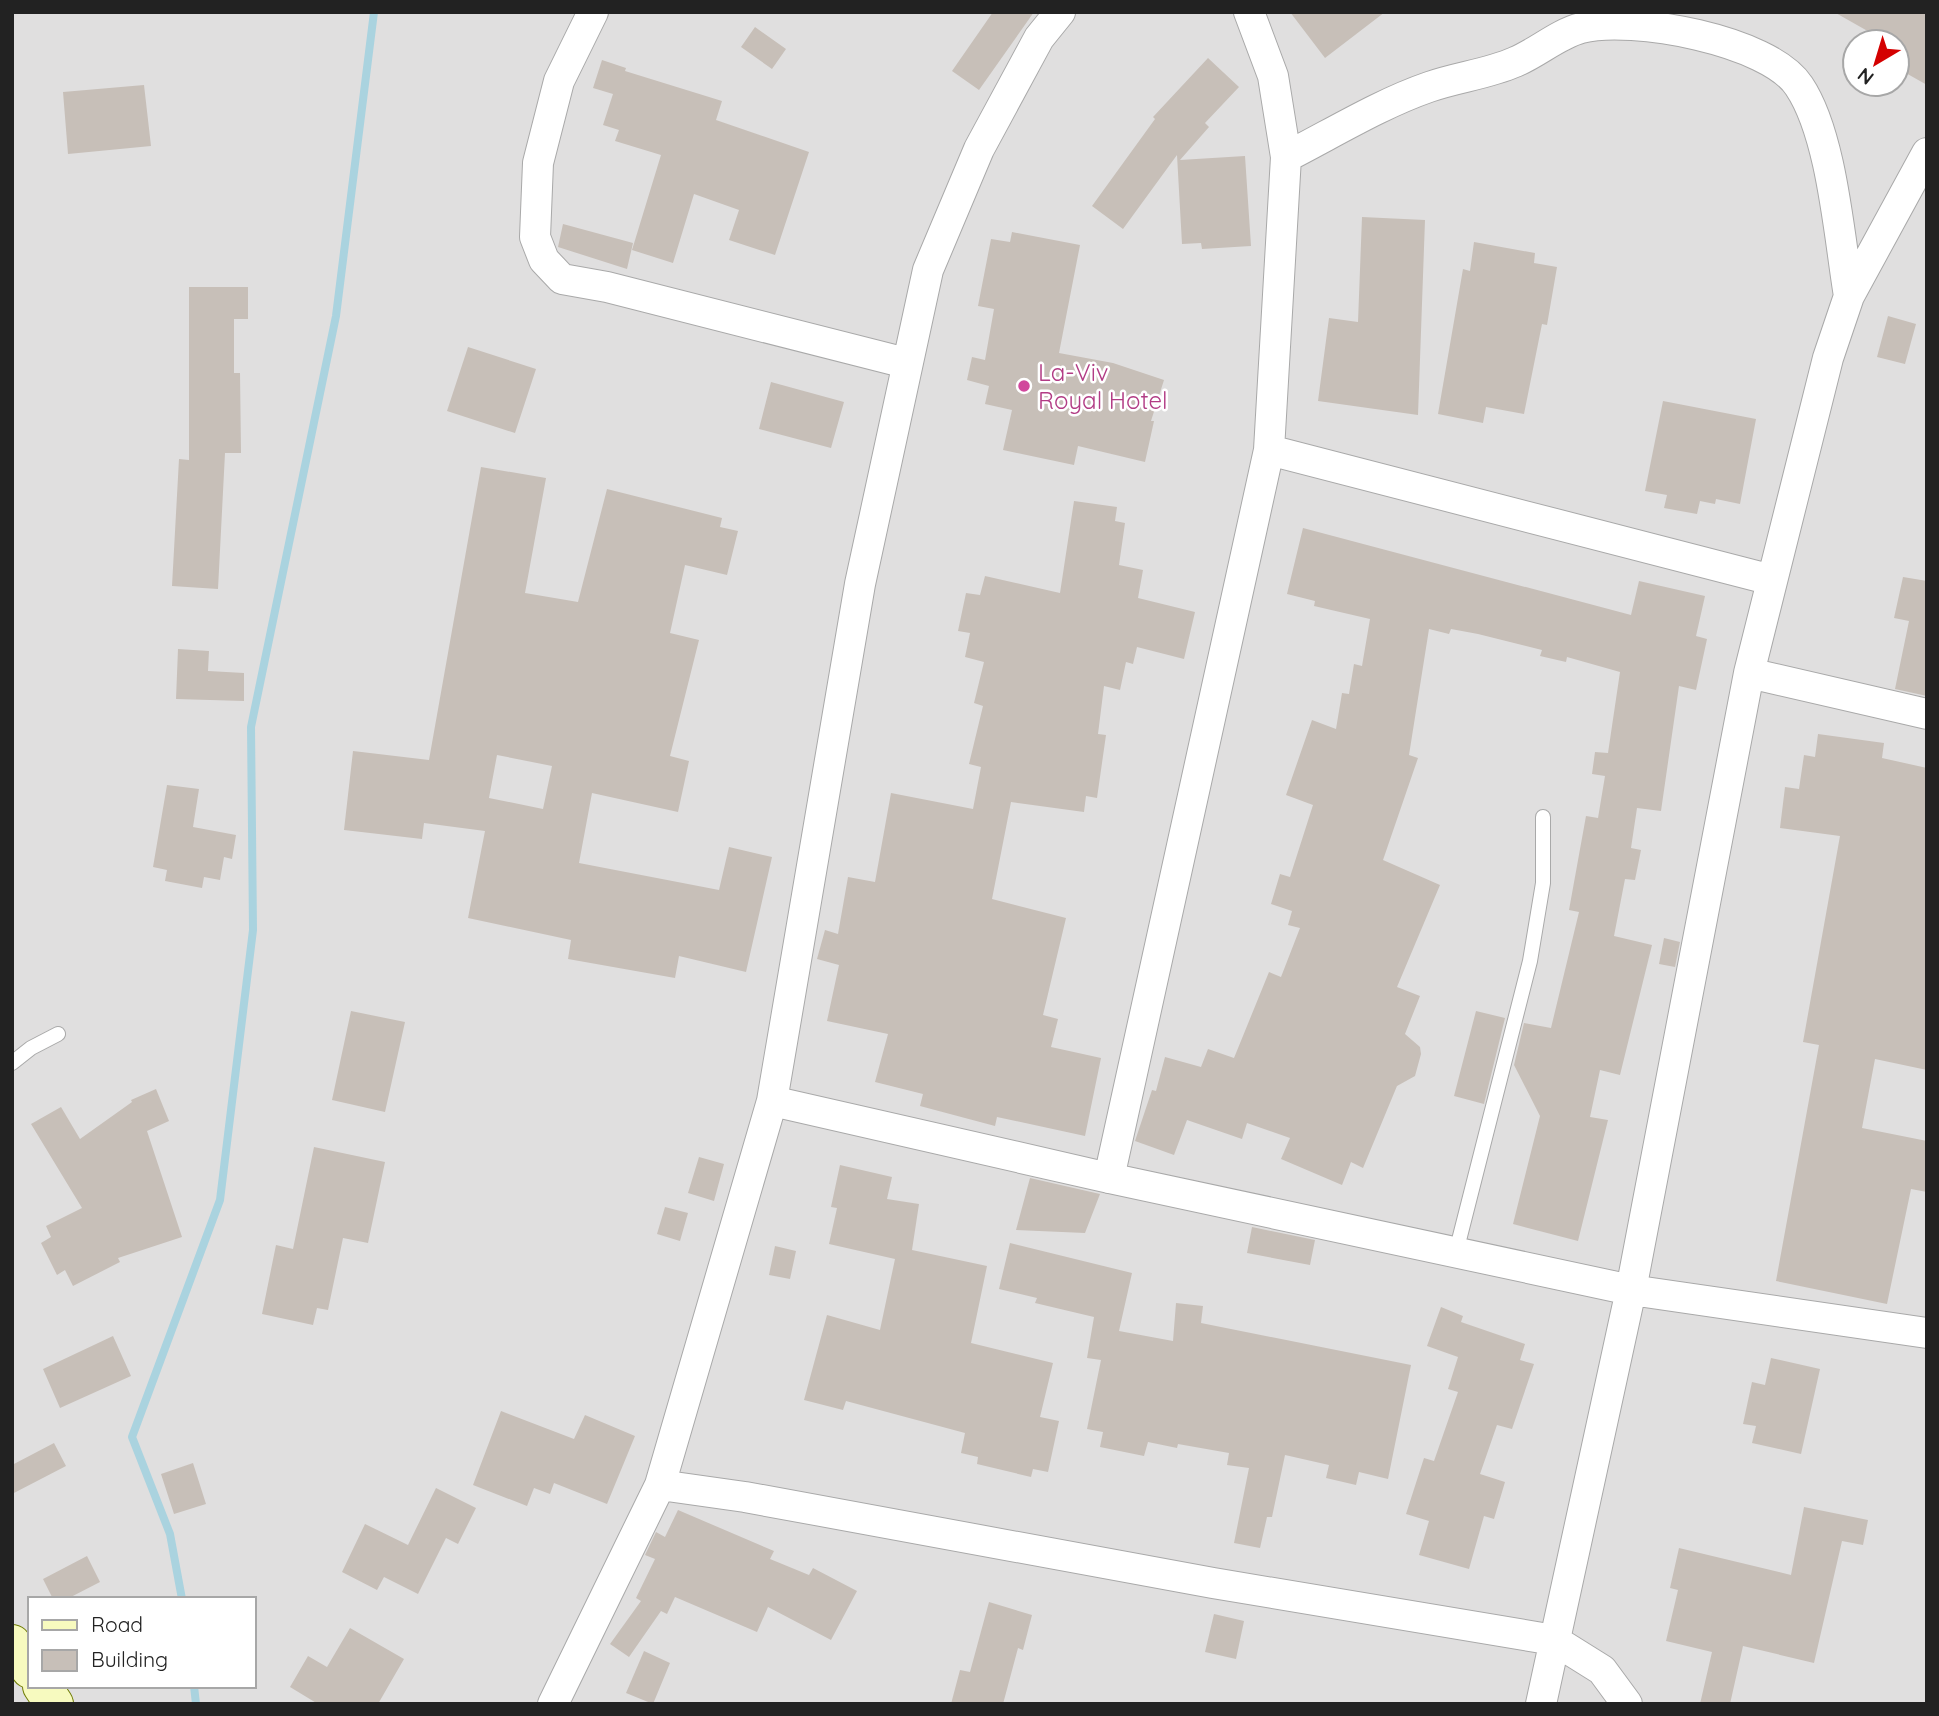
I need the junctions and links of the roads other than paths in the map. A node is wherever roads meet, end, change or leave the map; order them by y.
1 (593, 12) edge
2 (1060, 12) edge
3 (1249, 12) edge
4 (1927, 153) edge
5 (1286, 156) junction
6 (1849, 296) junction
7 (906, 363) junction
8 (1269, 450) junction
9 (1772, 580) junction
10 (1749, 673) junction
11 (1927, 714) edge
12 (1542, 817) dead end
13 (58, 1034) dead end
14 (12, 1063) edge
15 (772, 1101) junction
16 (1109, 1178) junction
17 (1456, 1252) junction
18 (1631, 1290) junction
19 (1927, 1333) edge
20 (660, 1485) junction
21 (1554, 1640) junction
22 (12, 1644) edge
23 (28, 1666) edge
24 (43, 1688) edge
25 (54, 1704) edge
26 (553, 1704) edge
27 (1541, 1704) edge
28 (1627, 1704) edge

1 - 7 street
2 - 7 street
3 - 5 street
4 - 6 street
5 - 6 street
5 - 8 street
6 - 9 street
7 - 15 street
8 - 9 street
8 - 16 street
9 - 10 street
10 - 11 street
10 - 18 street
12 - 17 lane
13 - 14 lane
15 - 16 street
15 - 20 street
16 - 17 street
17 - 18 street
18 - 19 street
18 - 21 street
20 - 21 street
20 - 26 street
21 - 27 street
21 - 28 street
22 - 23 main road
24 - 25 main road

